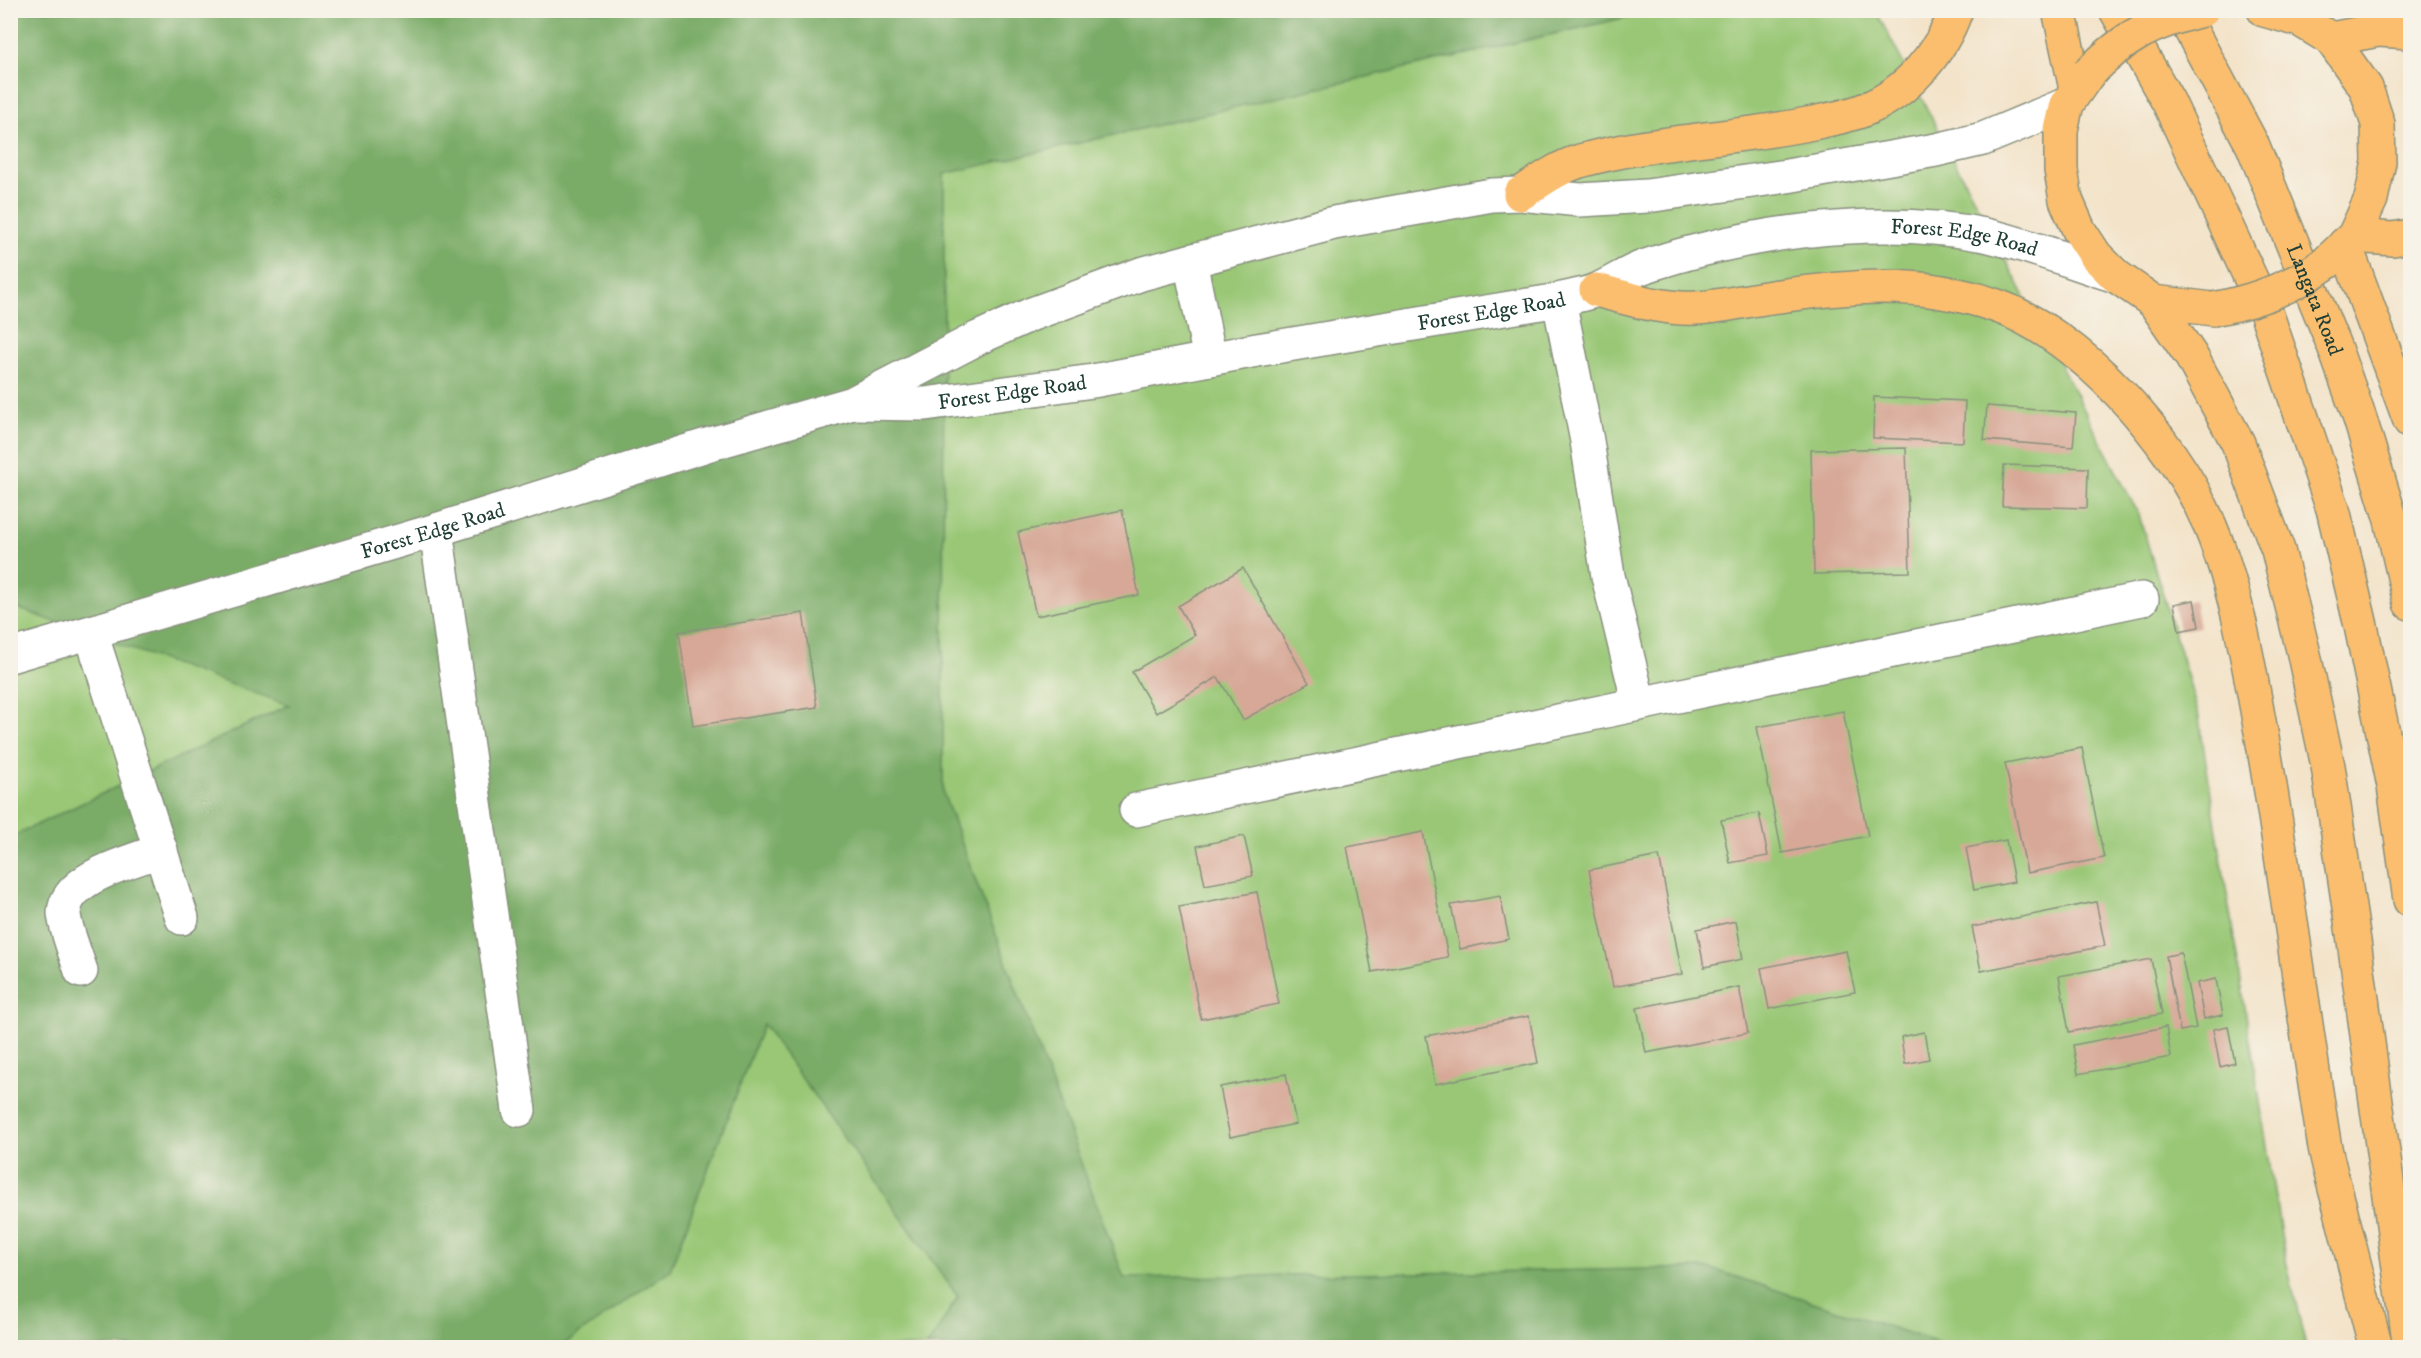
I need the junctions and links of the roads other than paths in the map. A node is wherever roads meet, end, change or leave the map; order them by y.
1 (1956, 10) edge
2 (2059, 10) edge
3 (2116, 10) edge
4 (2180, 10) edge
5 (2202, 10) edge
6 (2275, 12) edge
7 (2410, 32) edge
8 (2331, 39) junction
9 (2077, 89) junction
10 (1520, 194) junction
11 (2410, 236) edge
12 (2342, 248) junction
13 (1190, 261) junction
14 (2116, 276) junction
15 (1596, 290) junction
16 (1559, 300) junction
17 (2154, 302) junction
18 (1210, 359) junction
19 (853, 403) junction
20 (2410, 421) edge
21 (436, 530) junction
22 (2142, 599) dead end
23 (2410, 603) edge
24 (91, 633) junction
25 (10, 656) edge
26 (1639, 704) junction
27 (1136, 810) dead end
28 (161, 850) junction
29 (2410, 900) edge
30 (182, 918) dead end
31 (81, 971) dead end
32 (519, 1110) dead end
33 (2376, 1347) edge
34 (2410, 1347) edge

1 - 10 main road
2 - 9 main road
3 - 29 main road
4 - 23 main road, Langata Road
5 - 9 main road, bridge
6 - 8 main road
7 - 8 main road
8 - 12 main road
9 - 10 street, Forest Edge Road
9 - 14 main road
10 - 13 street, Forest Edge Road
11 - 12 main road
12 - 17 main road, bridge
12 - 20 main road
13 - 18 street
13 - 19 street, Forest Edge Road
14 - 15 street, Forest Edge Road
14 - 17 main road
15 - 16 street, Forest Edge Road
15 - 33 main road
16 - 18 street, Forest Edge Road
16 - 26 street
17 - 34 main road
18 - 19 street, Forest Edge Road
19 - 21 street, Forest Edge Road
21 - 24 street, Forest Edge Road
21 - 32 street
22 - 26 street
24 - 25 street, Forest Edge Road
24 - 28 street
26 - 27 street
28 - 30 street
28 - 31 street

